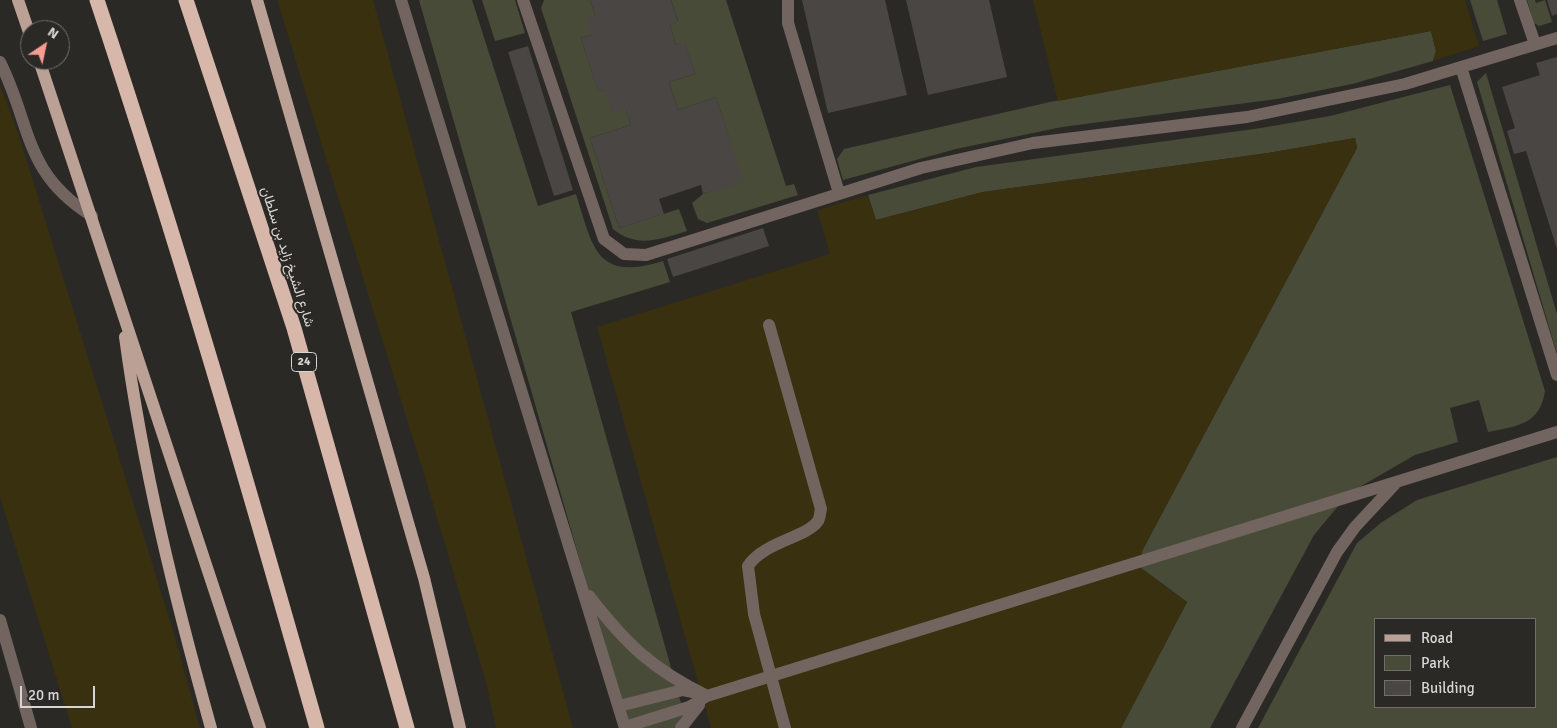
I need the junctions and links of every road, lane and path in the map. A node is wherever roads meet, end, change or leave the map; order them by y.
1 (18, 0) edge
2 (97, 0) edge
3 (186, 0) edge
4 (257, 0) edge
5 (401, 0) edge
6 (523, 0) edge
7 (788, 0) edge
8 (1520, 0) edge
9 (25, 20) edge
10 (1557, 38) edge
11 (1535, 44) junction
12 (0, 62) edge
13 (1461, 67) junction
14 (42, 70) edge
15 (840, 193) junction
16 (92, 216) junction
17 (120, 300) junction
18 (769, 325) dead end
19 (1557, 375) edge
20 (1557, 432) edge
21 (1397, 482) junction
22 (584, 590) junction
23 (0, 620) edge
24 (771, 677) junction
25 (708, 696) junction
26 (619, 706) junction
27 (625, 727) edge
28 (31, 728) edge
29 (211, 728) edge
30 (260, 728) edge
31 (317, 728) edge
32 (407, 728) edge
33 (460, 728) edge
34 (681, 728) edge
35 (784, 728) edge
36 (1242, 728) edge

1 - 9 main road
2 - 31 highway
3 - 32 highway, شارع الشيخ زايد بن سلطان / 24
4 - 33 main road
5 - 22 street
6 - 15 street
7 - 15 street
8 - 11 street
10 - 11 street
11 - 13 street
12 - 16 street
13 - 15 street
13 - 19 street
14 - 16 main road
16 - 17 main road
17 - 29 main road
17 - 30 main road
18 - 24 street
20 - 21 street
21 - 24 street
21 - 36 street
22 - 25 street
22 - 26 street
23 - 28 street
24 - 25 street
24 - 35 street
25 - 26 street
25 - 27 street
25 - 34 street
26 - 27 street

